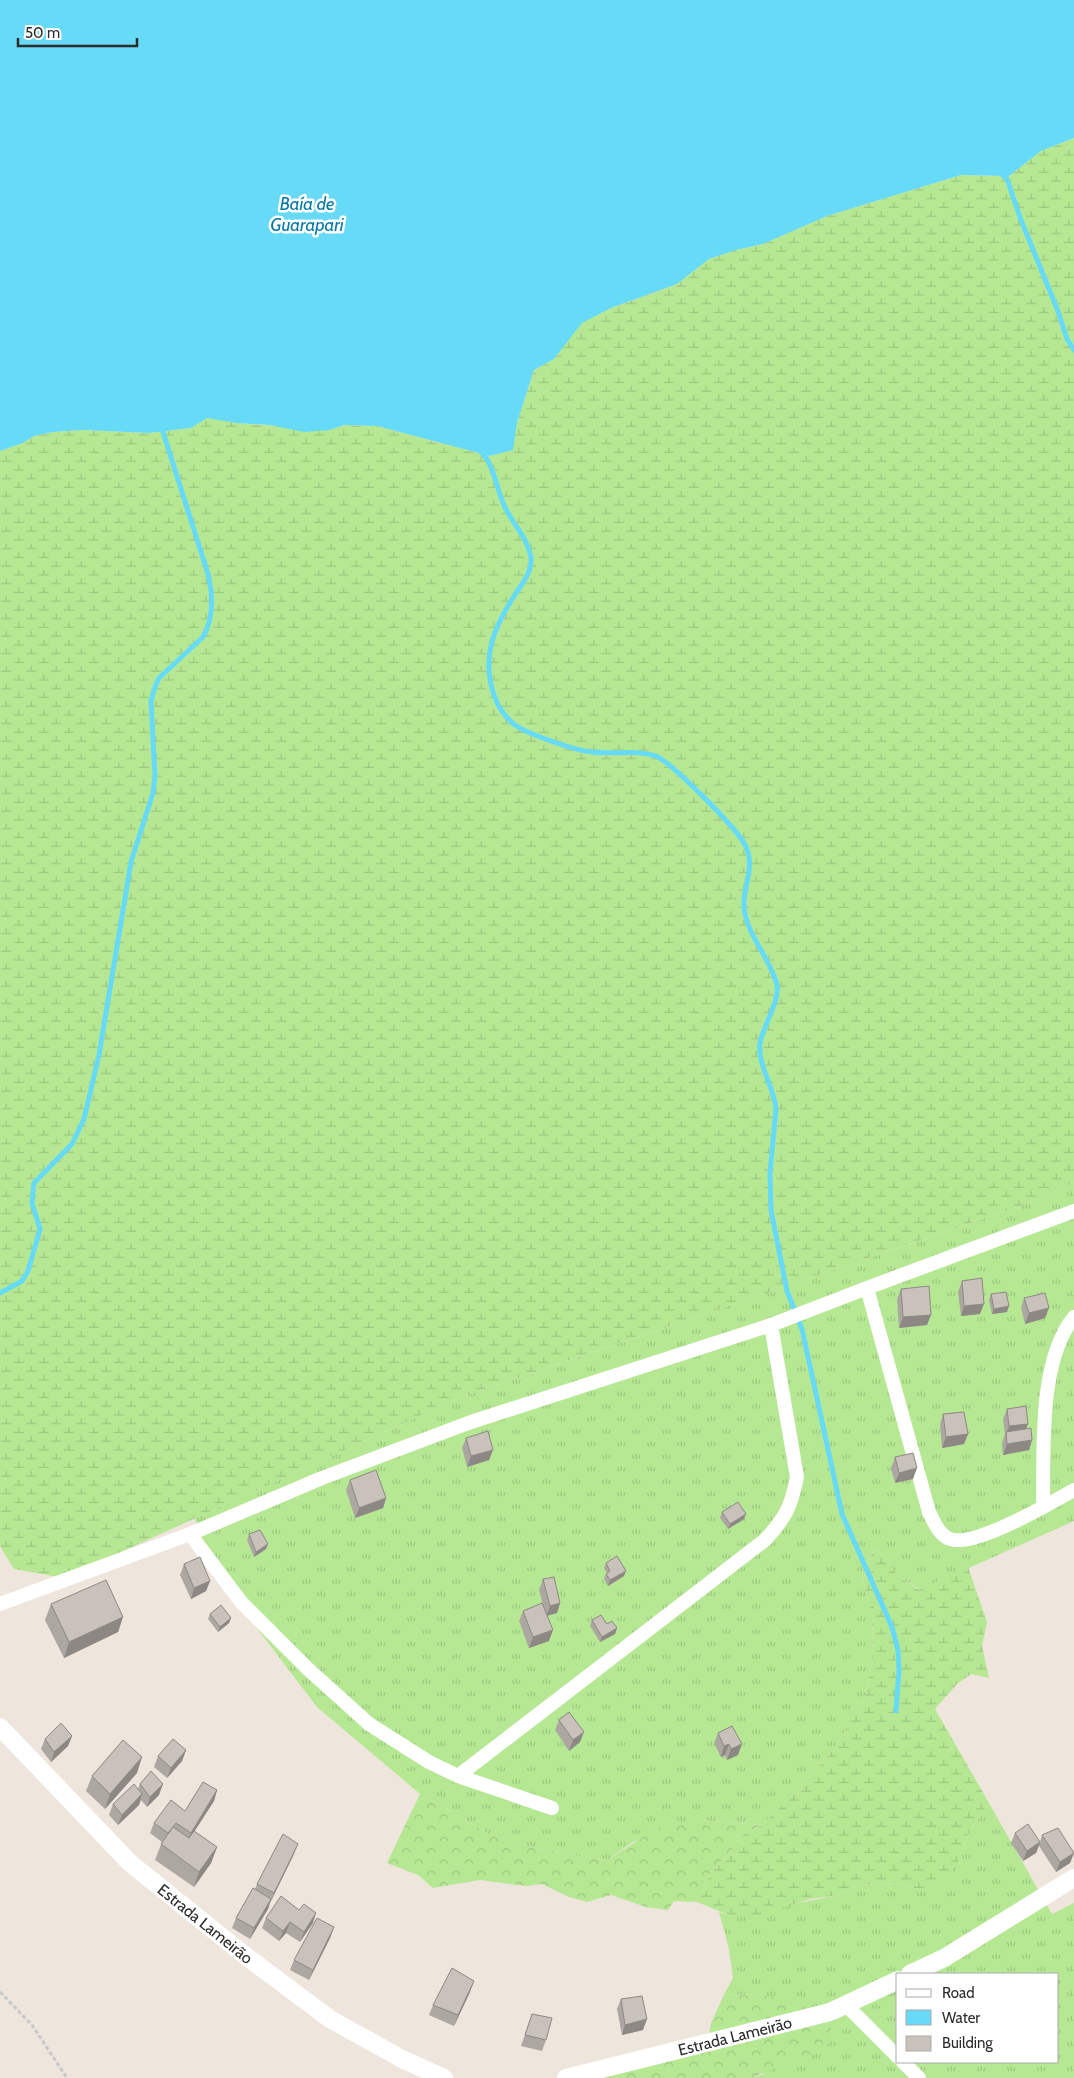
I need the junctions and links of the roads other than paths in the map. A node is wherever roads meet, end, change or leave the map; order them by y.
1 (1074, 1212) edge
2 (867, 1288) junction
3 (1074, 1317) edge
4 (771, 1325) junction
5 (1074, 1490) edge
6 (1043, 1507) junction
7 (190, 1534) junction
8 (0, 1604) edge
9 (0, 1727) edge
10 (458, 1776) junction
11 (552, 1808) dead end
12 (1074, 1878) edge
13 (912, 1973) edge
14 (896, 1981) edge
15 (846, 2005) junction
16 (896, 2055) edge
17 (903, 2063) edge
18 (444, 2078) edge
19 (566, 2078) edge
20 (920, 2078) edge

1 - 2 street
2 - 4 street
2 - 6 street
3 - 6 street
4 - 7 street
4 - 10 street
5 - 6 street
7 - 8 street
7 - 10 street
9 - 18 street, Estrada Lameirão
10 - 11 street
12 - 13 street
14 - 15 street, Estrada Lameirão
15 - 16 street
15 - 19 street, Estrada Lameirão
17 - 20 street

